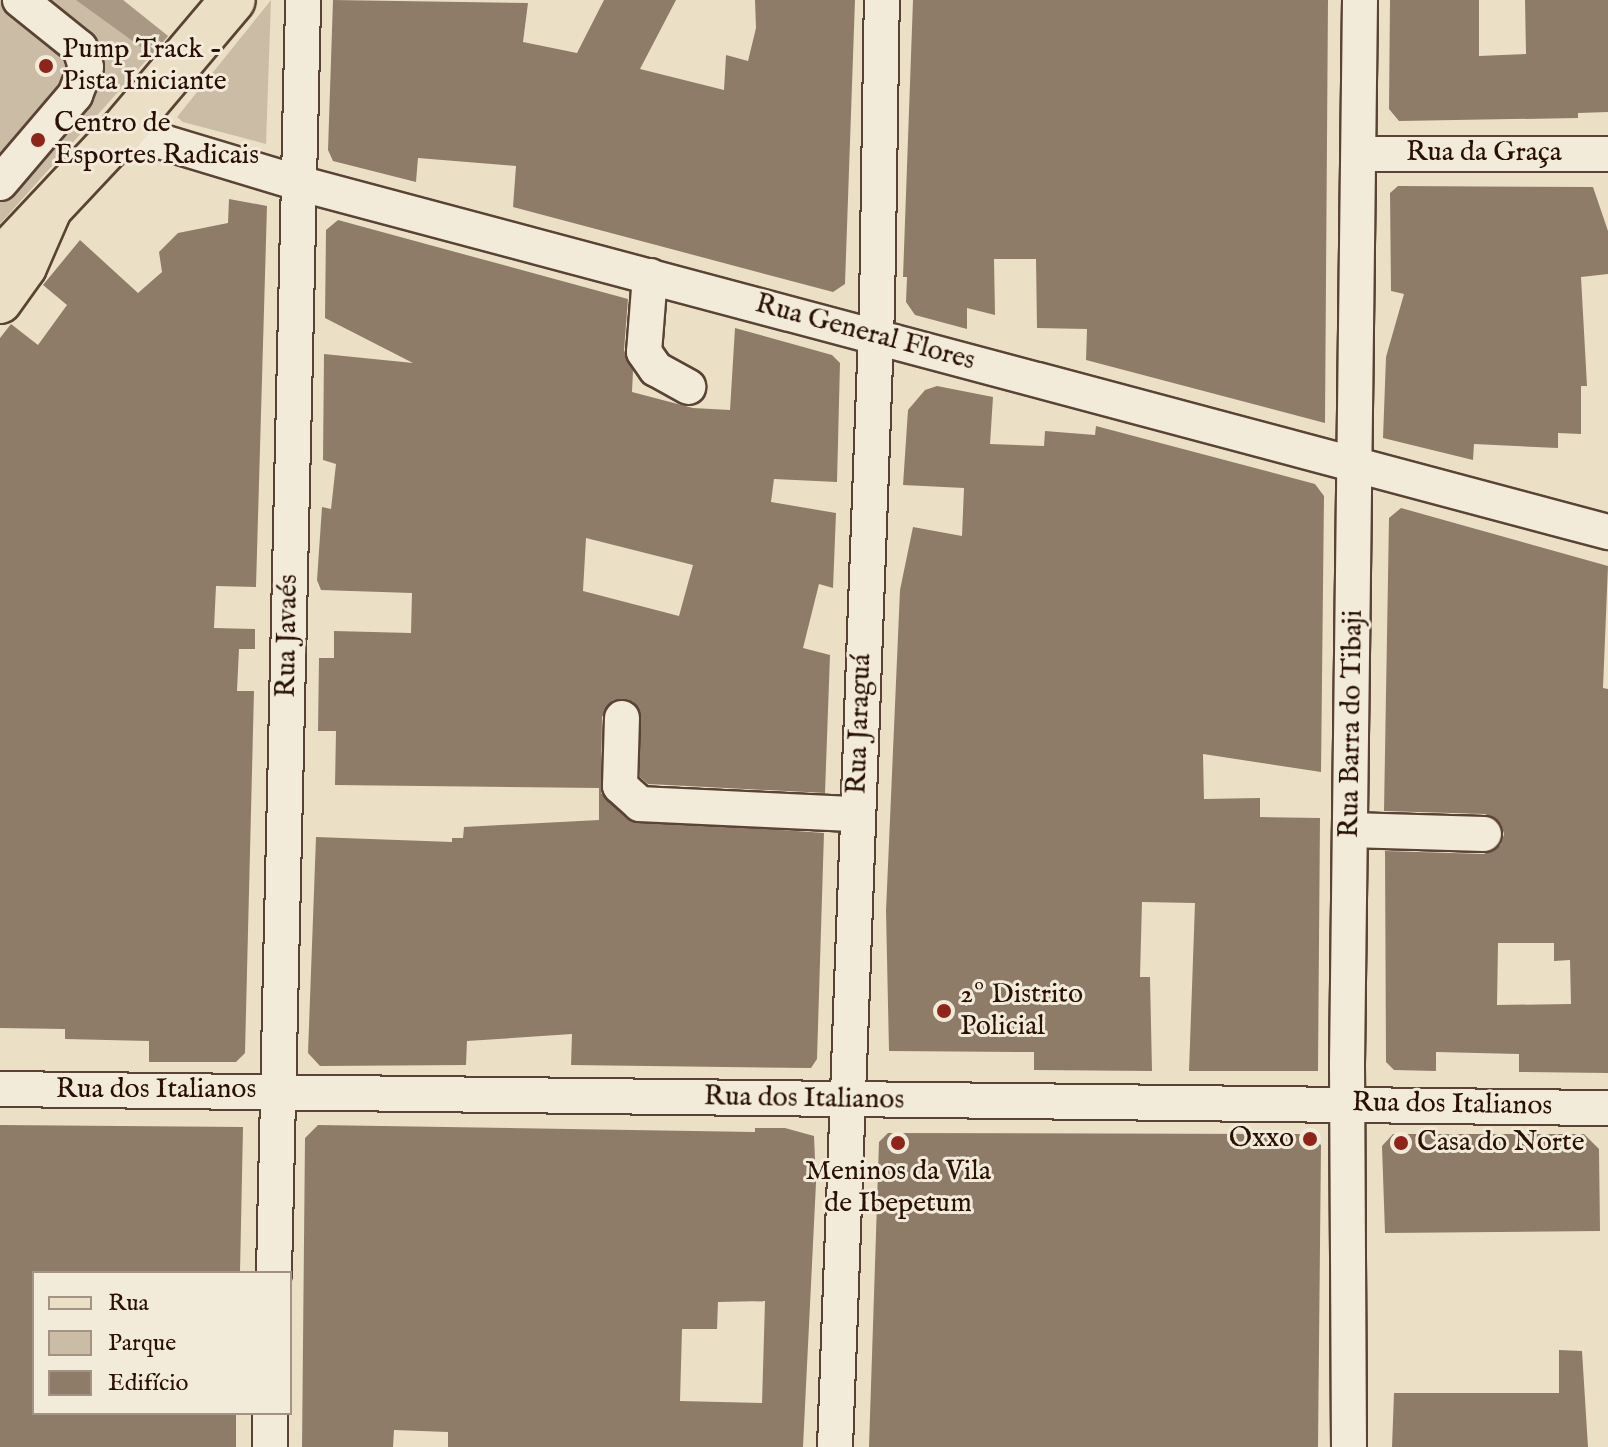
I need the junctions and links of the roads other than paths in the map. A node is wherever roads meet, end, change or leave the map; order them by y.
1 (20, 0) edge
2 (233, 0) edge
3 (303, 0) edge
4 (882, 0) edge
5 (1360, 0) edge
6 (123, 130) junction
7 (1359, 154) junction
8 (1608, 154) edge
9 (0, 183) edge
10 (298, 183) junction
11 (49, 211) junction
12 (0, 261) edge
13 (650, 276) junction
14 (0, 302) edge
15 (875, 335) junction
16 (688, 387) dead end
17 (1355, 462) junction
18 (1608, 532) edge
19 (622, 718) dead end
20 (856, 814) junction
21 (1350, 830) junction
22 (1484, 834) dead end
23 (0, 1089) edge
24 (277, 1091) junction
25 (850, 1100) junction
26 (1347, 1102) junction
27 (1608, 1108) edge
28 (274, 1271) edge
29 (270, 1415) edge
30 (270, 1447) edge
31 (835, 1447) edge
32 (1349, 1447) edge

1 - 9 street
2 - 6 highway
3 - 10 street, Rua Javaés
4 - 15 street, Rua Jaraguá
5 - 7 street, Rua Barra do Tibaji
6 - 10 street, Rua General Flores
6 - 11 highway
7 - 8 street, Rua da Graça
7 - 17 street, Rua Barra do Tibaji
10 - 13 street, Rua General Flores
10 - 24 street, Rua Javaés
11 - 12 highway
11 - 14 main road
13 - 15 street, Rua General Flores
13 - 16 street
15 - 17 street, Rua General Flores
15 - 20 street, Rua Jaraguá
17 - 18 street, Rua General Flores
17 - 21 street, Rua Barra do Tibaji
19 - 20 street
20 - 25 street, Rua Jaraguá
21 - 22 street
21 - 26 street, Rua Barra do Tibaji
23 - 24 street, Rua dos Italianos
24 - 25 street, Rua dos Italianos
24 - 28 street, Rua Javaés
25 - 26 street, Rua dos Italianos
25 - 31 street, Rua Jaraguá
26 - 27 street, Rua dos Italianos
26 - 32 street, Rua Barra do Tibaji
29 - 30 street

